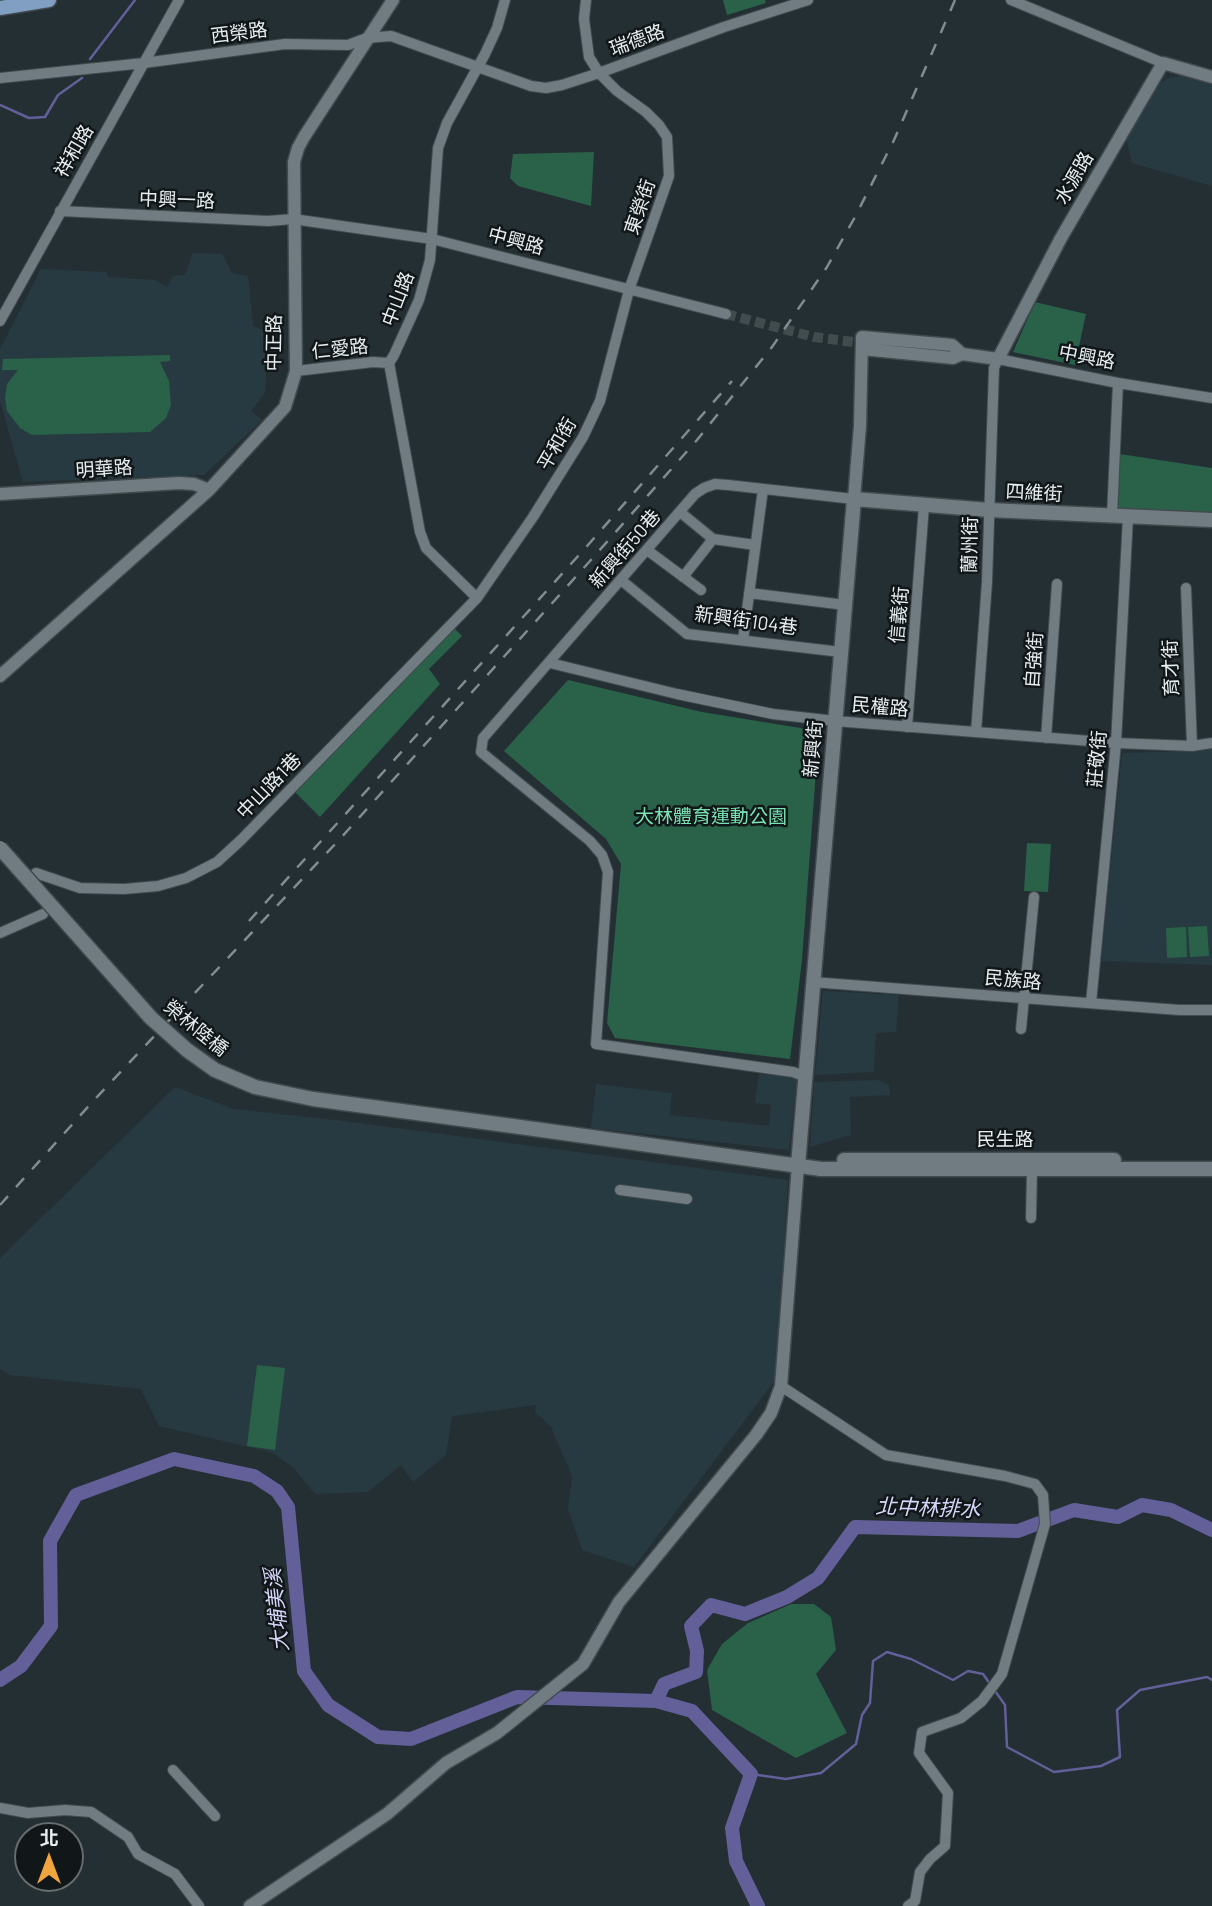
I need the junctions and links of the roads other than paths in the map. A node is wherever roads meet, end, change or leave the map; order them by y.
1 (49, 0) edge
2 (178, 0) edge
3 (393, 0) edge
4 (505, 0) edge
5 (586, 0) edge
6 (808, 0) edge
7 (1011, 0) edge
8 (0, 8) edge
9 (368, 38) junction
10 (144, 63) junction
11 (1163, 63) junction
12 (478, 66) junction
13 (599, 73) junction
14 (1212, 77) edge
15 (0, 78) edge
16 (60, 211) junction
17 (293, 219) junction
18 (432, 239) junction
19 (629, 290) junction
20 (726, 314) tunnel mouth
21 (0, 321) edge
22 (862, 343) joint
23 (998, 359) junction
24 (389, 363) junction
25 (296, 371) junction
26 (1118, 383) junction
27 (1212, 398) edge
28 (763, 489) junction
29 (209, 490) junction
30 (0, 494) edge
31 (854, 499) junction
32 (924, 506) junction
33 (989, 510) junction
34 (680, 512) junction
35 (1112, 516) junction
36 (1128, 517) junction
37 (1212, 520) edge
38 (713, 539) junction
39 (755, 545) junction
40 (647, 550) junction
41 (683, 577) junction
42 (621, 580) junction
43 (1057, 584) dead end
44 (1186, 588) dead end
45 (701, 590) dead end
46 (749, 593) junction
47 (477, 598) junction
48 (845, 605) junction
49 (743, 640) junction
50 (841, 652) junction
51 (550, 663) junction
52 (0, 676) edge
53 (835, 721) junction
54 (907, 727) junction
55 (976, 732) junction
56 (1046, 737) junction
57 (1116, 743) junction
58 (1212, 743) edge
59 (1192, 746) junction
60 (0, 848) edge
61 (36, 873) dead end
62 (1034, 897) dead end
63 (43, 914) dead end
64 (0, 933) edge
65 (812, 982) junction
66 (1024, 999) junction
67 (1091, 1003) junction
68 (1212, 1010) edge
69 (1021, 1029) dead end
70 (804, 1076) junction
71 (520, 1127) joint
72 (1212, 1160) edge
73 (798, 1165) junction
74 (1212, 1169) edge
75 (1032, 1170) junction
76 (620, 1189) dead end
77 (687, 1199) dead end
78 (1031, 1218) dead end
79 (781, 1386) junction
80 (173, 1770) dead end
81 (0, 1808) edge
82 (215, 1816) dead end
83 (198, 1906) edge
84 (250, 1906) edge
85 (908, 1906) edge

1 - 8 main road
2 - 10 street, 祥和路
3 - 9 street, 中正路
4 - 12 street, 中山路
5 - 13 street, 東榮街
6 - 13 street, 瑞德路
7 - 11 street
9 - 10 street, 西榮路
9 - 12 street, 西榮路
9 - 17 street, 中正路
10 - 15 street, 西榮路
10 - 16 street, 祥和路
11 - 14 street
11 - 23 street, 水源路
12 - 13 street, 瑞德路
12 - 18 street, 中山路
13 - 19 street, 東榮街
16 - 17 street, 中興一路
16 - 21 street, 祥和路
17 - 18 street, 中興路
17 - 25 street, 中正路
18 - 19 street, 中興路
18 - 24 street, 中山路
19 - 20 street, 中興路
19 - 47 street, 平和街
22 - 23 street, 中興路
22 - 31 street, 新興街
23 - 26 street, 中興路
23 - 33 street, 蘭州街
24 - 25 street, 仁愛路
24 - 47 street
25 - 29 street, 中正路
26 - 27 street, 中興路
26 - 35 street
28 - 31 street, 新興街50巷
28 - 34 street, 新興街50巷
28 - 39 street
29 - 30 street, 明華路
29 - 52 street, 中正路
31 - 32 main road, 四維街
31 - 48 main road, 新興街
32 - 33 main road, 四維街
32 - 54 street, 信義街
33 - 35 main road, 四維街
33 - 55 street, 蘭州街
34 - 38 street
34 - 40 street, 新興街50巷
35 - 36 main road, 四維街
36 - 37 main road, 四維街
36 - 57 street, 莊敬街
38 - 39 street
38 - 41 street
39 - 46 street
40 - 41 street
40 - 42 street, 新興街50巷
41 - 45 street
42 - 49 street, 新興街104巷
42 - 51 street, 新興街50巷
43 - 56 street, 自強街
44 - 59 street, 育才街
46 - 48 street
46 - 49 street
47 - 61 street, 中山路1巷
48 - 50 main road, 新興街
49 - 50 street, 新興街104巷
50 - 53 main road, 新興街
51 - 53 street, 民權路
51 - 70 street, 新興街50巷
53 - 54 street, 民權路
53 - 65 main road, 新興街
54 - 55 street, 民權路
55 - 56 street, 民權路
56 - 57 street, 民權路
57 - 59 street, 民權路
57 - 67 street, 莊敬街
58 - 59 street, 民權路
60 - 71 main road, 榮林陸橋, bridge
62 - 66 street
63 - 64 street
65 - 66 street, 民族路
65 - 70 main road, 新興街
66 - 67 street, 民族路
66 - 69 street
67 - 68 street, 民族路
70 - 73 main road, 新興街
71 - 73 main road, 民生路
72 - 73 main road, 民生路
73 - 75 main road, 民生路
73 - 79 street
74 - 75 main road, 民生路
75 - 78 street
76 - 77 street
79 - 84 street
79 - 85 street
80 - 82 street
81 - 83 street

